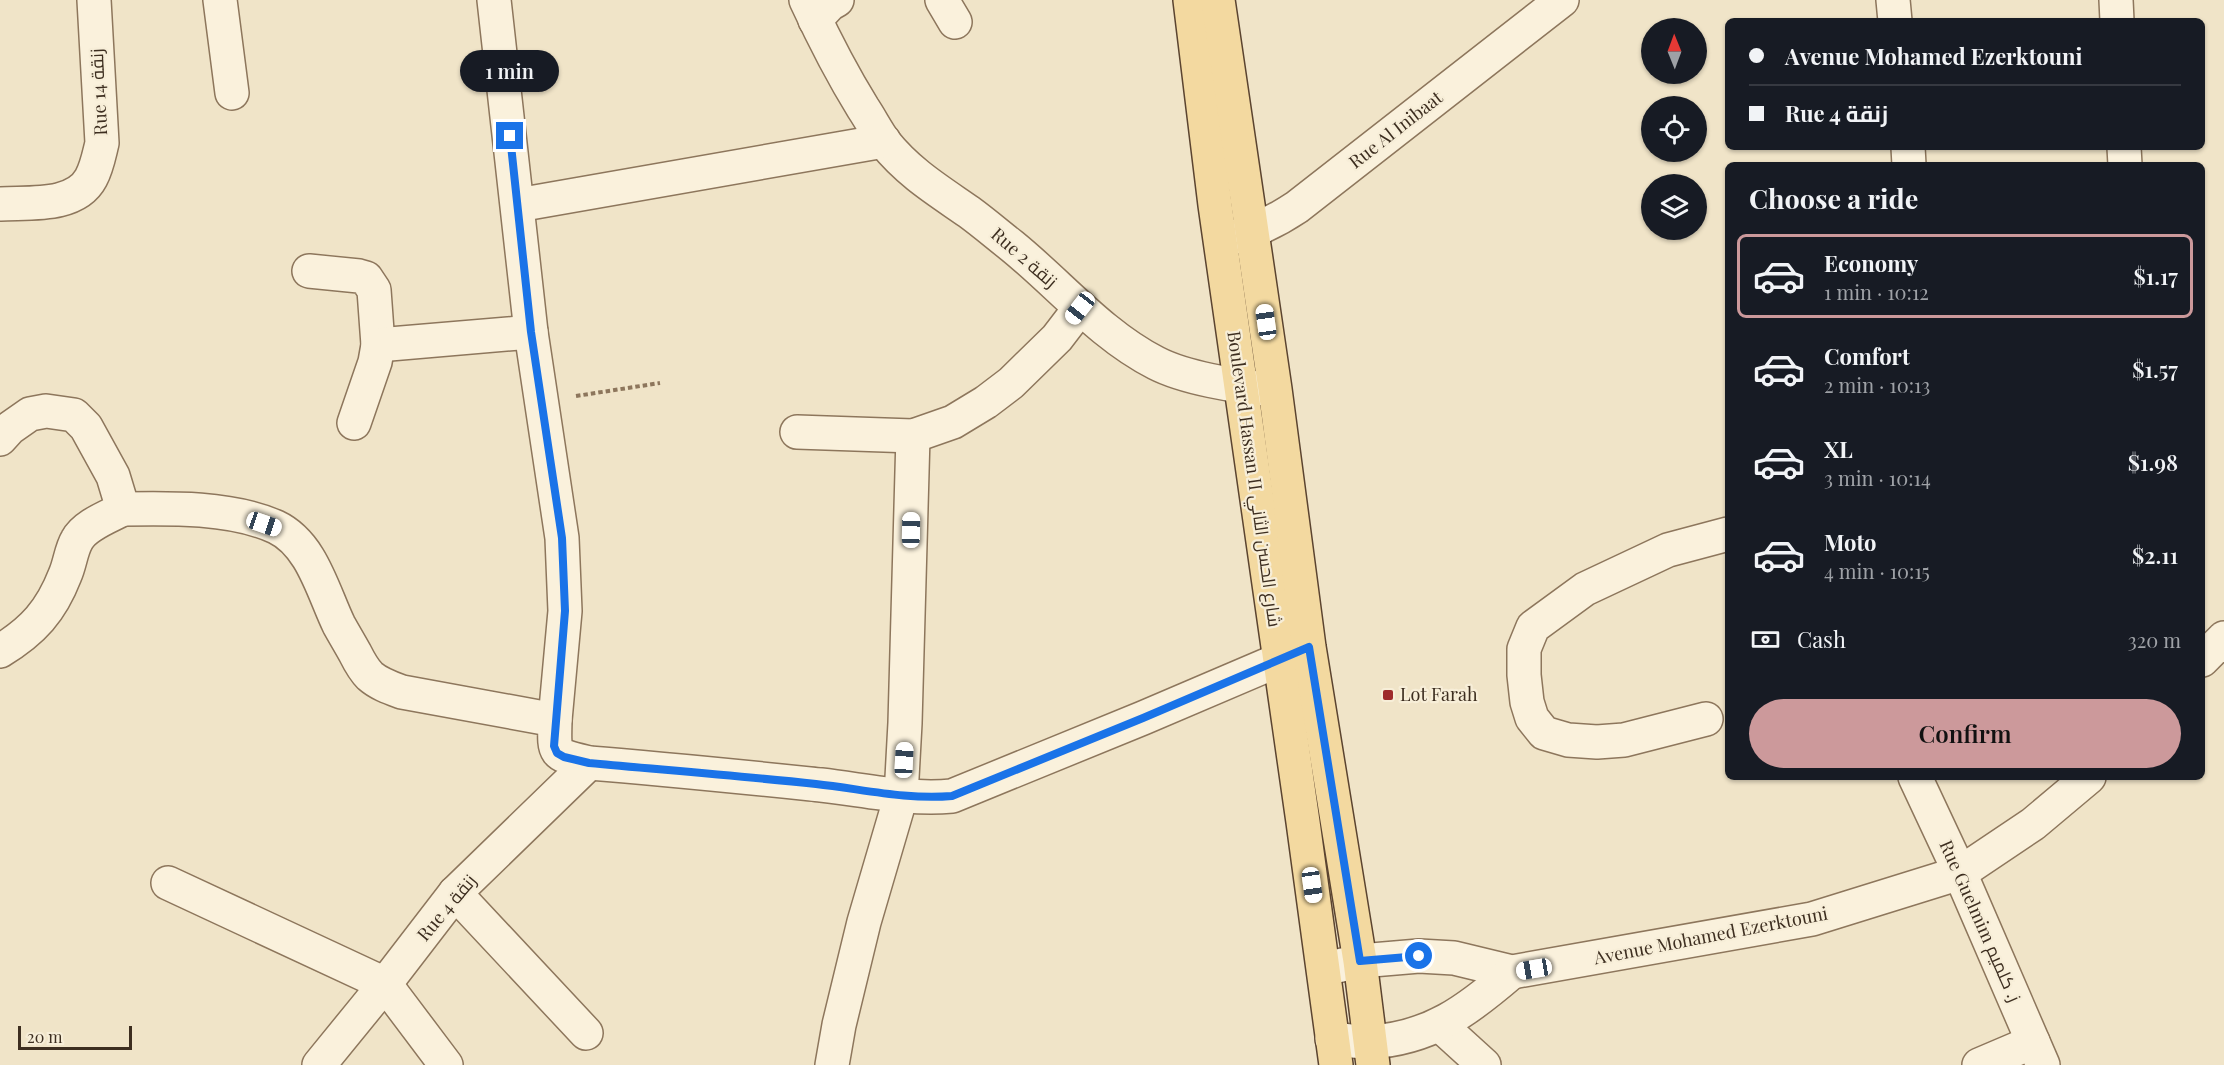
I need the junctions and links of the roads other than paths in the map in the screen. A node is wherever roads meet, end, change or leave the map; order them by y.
1 (94, 0) edge
2 (220, 0) edge
3 (494, 0) edge
4 (1190, 0) edge
5 (1218, 0) edge
6 (1562, 0) edge
7 (1893, 0) edge
8 (2116, 0) edge
9 (819, 7) edge
10 (1895, 18) edge
11 (2117, 18) edge
12 (232, 93) dead end
13 (884, 141) junction
14 (0, 204) edge
15 (518, 205) junction
16 (1253, 232) junction
17 (1220, 241) junction
18 (309, 271) dead end
19 (1080, 308) junction
20 (531, 332) junction
21 (378, 345) junction
22 (1241, 386) junction
23 (1275, 390) junction
24 (354, 423) dead end
25 (797, 432) dead end
26 (913, 436) junction
27 (0, 439) edge
28 (123, 509) junction
29 (1725, 535) edge
30 (2224, 638) edge
31 (0, 651) edge
32 (1294, 652) junction
33 (2205, 657) edge
34 (1706, 719) dead end
35 (555, 720) junction
36 (589, 763) junction
37 (1916, 780) edge
38 (2085, 780) edge
39 (901, 796) junction
40 (1960, 873) junction
41 (168, 883) dead end
42 (455, 893) junction
43 (1360, 961) junction
44 (1324, 969) junction
45 (1512, 972) junction
46 (385, 984) junction
47 (1440, 1025) junction
48 (586, 1033) dead end
49 (1334, 1052) edge
50 (1371, 1053) edge
51 (2038, 1054) edge
52 (331, 1060) edge
53 (446, 1065) edge
54 (832, 1065) edge
55 (1484, 1065) edge
56 (1978, 1065) edge

1 - 14 street, Rue 14 زنقة
2 - 12 street
3 - 15 street
4 - 17 main road, Boulevard Hassan II شارع الحسن الثاني
5 - 16 main road, Boulevard Hassan II شارع الحسن الثاني
6 - 16 street, Rue Al Inibaat
7 - 10 street
8 - 11 street
9 - 13 street, Rue 2 زنقة
13 - 15 street
13 - 19 street, Rue 2 زنقة
15 - 20 street
16 - 17 street, Rue Al Inibaat
16 - 23 main road, Boulevard Hassan II شارع الحسن الثاني
17 - 22 main road, Boulevard Hassan II شارع الحسن الثاني
18 - 21 street
19 - 22 street, Rue 2 زنقة
19 - 26 street
20 - 21 street
20 - 35 street
21 - 24 street
22 - 23 street, Rue 2 زنقة
22 - 32 main road, Boulevard Hassan II شارع الحسن الثاني
23 - 32 main road, Boulevard Hassan II شارع الحسن الثاني
25 - 26 street
26 - 39 street
27 - 28 street
28 - 31 street
28 - 35 street
29 - 34 street
30 - 33 street
32 - 39 street
32 - 43 main road, Boulevard Hassan II شارع الحسن الثاني
32 - 44 main road, Boulevard Hassan II شارع الحسن الثاني
35 - 36 street
36 - 39 street
36 - 42 street, Rue 4 زنقة
37 - 40 street, Rue Guelmim ز. كلميم
38 - 40 street, Avenue Mohamed Ezerktouni
39 - 54 street
40 - 45 street, Avenue Mohamed Ezerktouni
40 - 51 street, Rue Guelmim ز. كلميم
41 - 46 street
42 - 46 street, Rue 4 زنقة
42 - 48 street
43 - 44 street, Avenue Mohamed Ezerktouni
43 - 45 street, Avenue Mohamed Ezerktouni
43 - 50 main road, Boulevard Hassan II شارع الحسن الثاني
44 - 49 main road, Boulevard Hassan II شارع الحسن الثاني
45 - 47 street
46 - 52 street, Rue 4 زنقة
46 - 53 street
47 - 50 street
47 - 55 street
49 - 50 street
51 - 56 street

